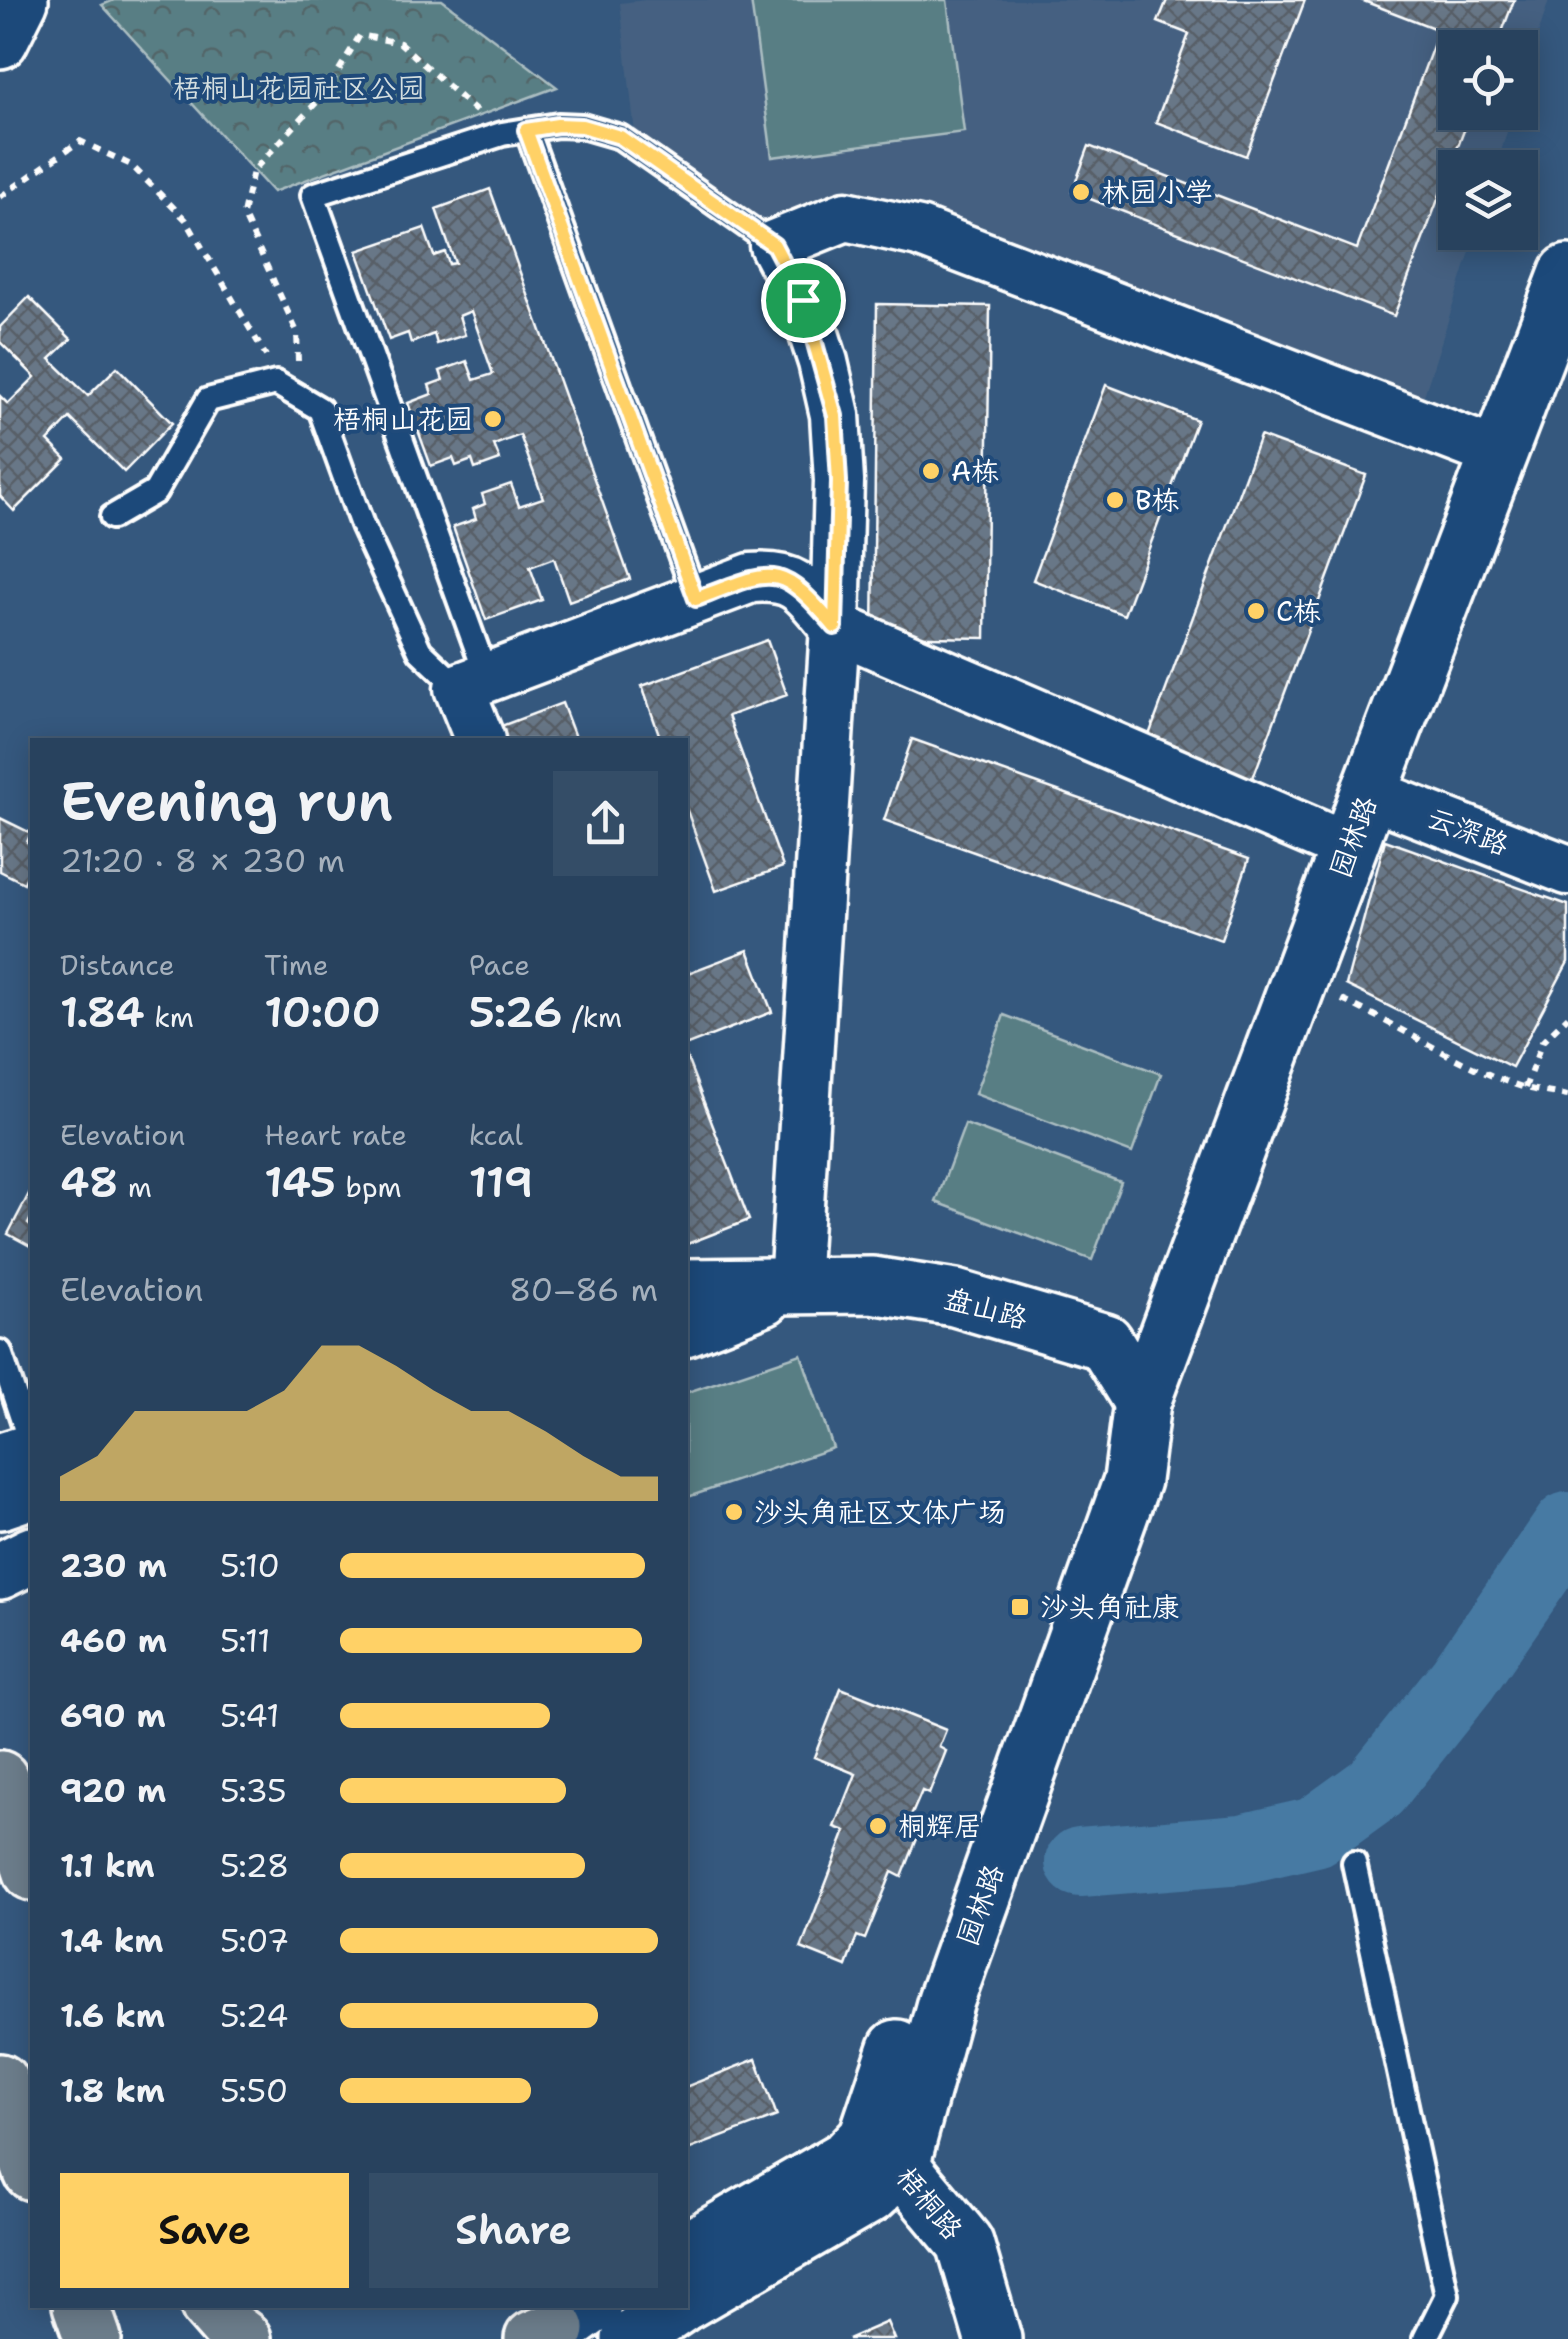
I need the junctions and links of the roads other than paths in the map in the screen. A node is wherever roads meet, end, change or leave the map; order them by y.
1 (20, 0) edge
2 (0, 40) edge
3 (526, 130) junction
4 (774, 245) junction
5 (1568, 273) edge
6 (1498, 454) junction
7 (112, 518) dead end
8 (696, 599) junction
9 (835, 627) junction
10 (473, 683) junction
11 (480, 738) edge
12 (1369, 793) junction
13 (1349, 848) junction
14 (1568, 870) edge
15 (794, 1284) junction
16 (688, 1287) edge
17 (688, 1327) edge
18 (0, 1352) edge
19 (1142, 1402) junction
20 (30, 1442) edge
21 (30, 1449) edge
22 (0, 1458) edge
23 (30, 1491) edge
24 (0, 1501) edge
25 (30, 1556) edge
26 (0, 1571) edge
27 (0, 1779) edge
28 (1354, 1863) dead end
29 (30, 1866) edge
30 (0, 2082) edge
31 (884, 2151) junction
32 (30, 2166) edge
33 (688, 2249) edge
34 (688, 2301) edge
35 (81, 2308) edge
36 (187, 2308) edge
37 (212, 2308) edge
38 (676, 2308) edge
39 (93, 2339) edge
40 (198, 2339) edge
41 (243, 2339) edge
42 (630, 2339) edge
43 (993, 2339) edge
44 (1425, 2339) edge

1 - 2 main road
3 - 4 lane
3 - 8 lane
3 - 10 lane
4 - 6 street
4 - 9 street
5 - 6 main road, 园林路
6 - 12 main road, 园林路
7 - 10 lane
8 - 9 street
8 - 10 street
9 - 13 street
9 - 15 street
10 - 11 street
12 - 13 main road, 园林路
12 - 14 street, 云深路
13 - 19 main road, 园林路
15 - 16 main road, 盘山路
15 - 17 main road, 盘山路
15 - 19 main road, 盘山路
18 - 20 lane
19 - 31 main road, 园林路
21 - 22 street
23 - 24 main road
25 - 26 main road
27 - 29 main road
28 - 44 lane
30 - 32 main road
31 - 33 main road
31 - 34 main road, 园林路
31 - 43 main road, 梧桐路
35 - 39 main road
36 - 40 main road
37 - 41 main road
38 - 42 main road, 园林路

